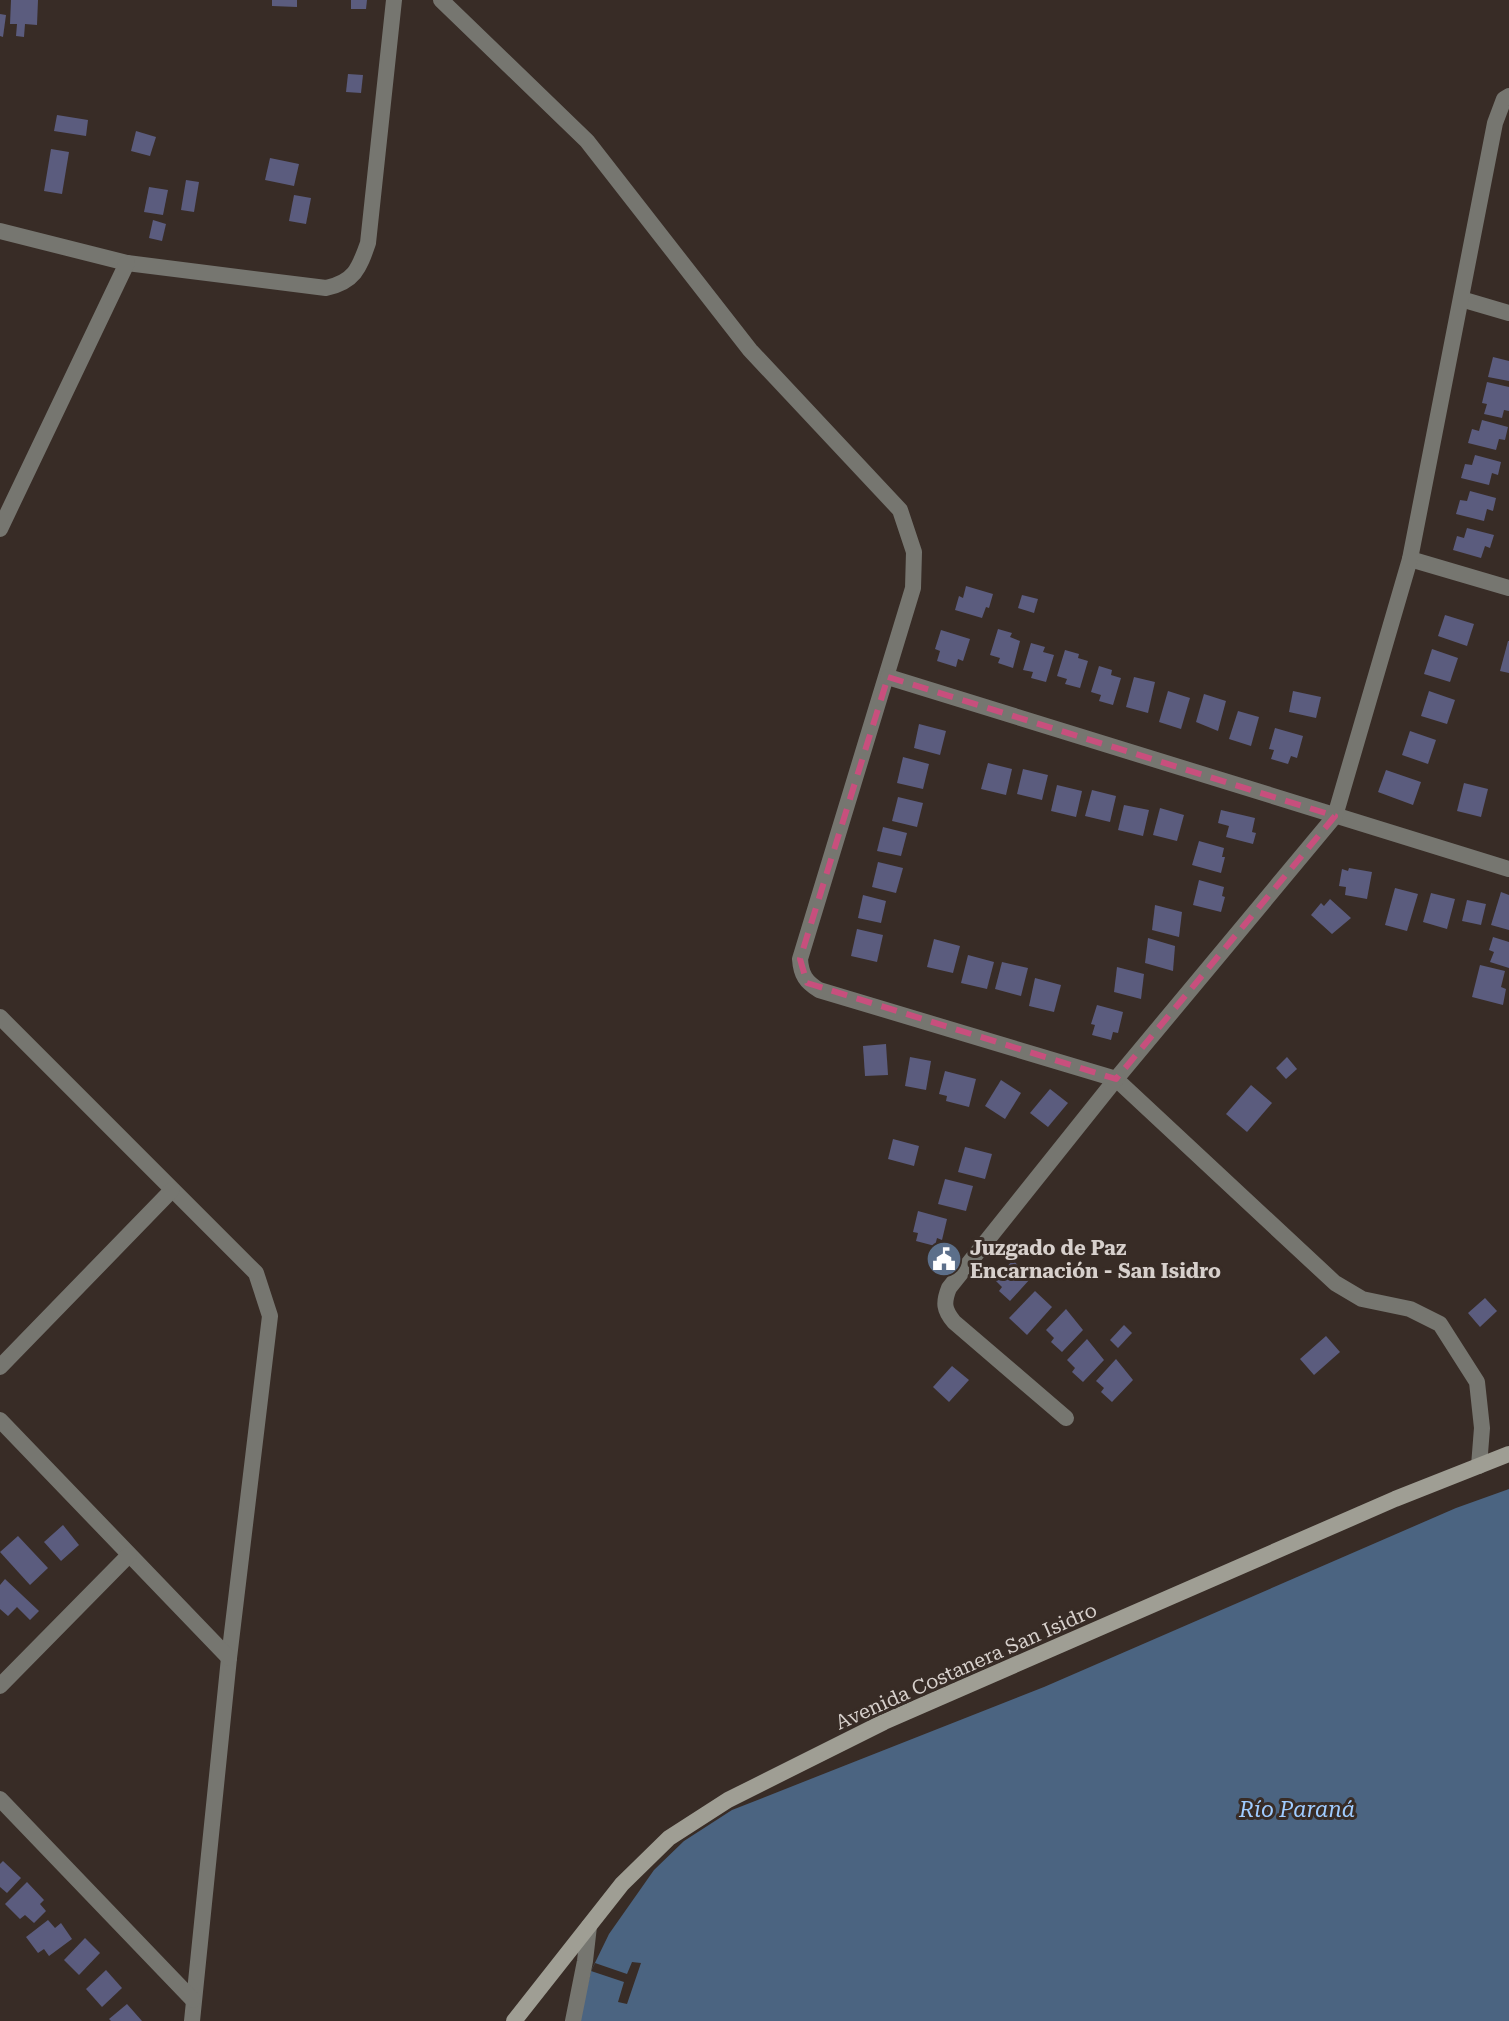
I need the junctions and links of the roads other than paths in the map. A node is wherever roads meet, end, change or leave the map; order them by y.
1 (394, 0) edge
2 (441, 0) edge
3 (1509, 96) edge
4 (0, 231) edge
5 (127, 263) junction
6 (1461, 299) junction
7 (1509, 313) edge
8 (0, 529) edge
9 (1410, 559) junction
10 (1509, 588) edge
11 (888, 677) junction
12 (1335, 816) junction
13 (1509, 869) edge
14 (0, 1017) edge
15 (1116, 1079) junction
16 (172, 1190) junction
17 (0, 1367) edge
18 (1066, 1418) dead end
19 (0, 1420) edge
20 (1509, 1454) edge
21 (1479, 1466) junction
22 (129, 1555) junction
23 (229, 1658) junction
24 (0, 1686) edge
25 (0, 1799) edge
26 (589, 1926) junction
27 (193, 2000) junction
28 (192, 2021) edge
29 (514, 2021) edge
30 (573, 2021) edge

1 - 5 street
2 - 11 street
3 - 6 street
4 - 5 street
5 - 8 street
6 - 7 street
6 - 9 street
9 - 10 street
9 - 12 street
11 - 12 street
11 - 15 street
12 - 13 street
12 - 15 street
14 - 16 street
15 - 18 street
15 - 21 street
16 - 17 street
16 - 23 street
19 - 22 street
20 - 21 main road, Avenida Costanera San Isidro
21 - 26 main road, Avenida Costanera San Isidro
22 - 23 street
22 - 24 street
23 - 27 street
25 - 27 street
26 - 29 main road, Avenida Costanera San Isidro
26 - 30 street
27 - 28 street

